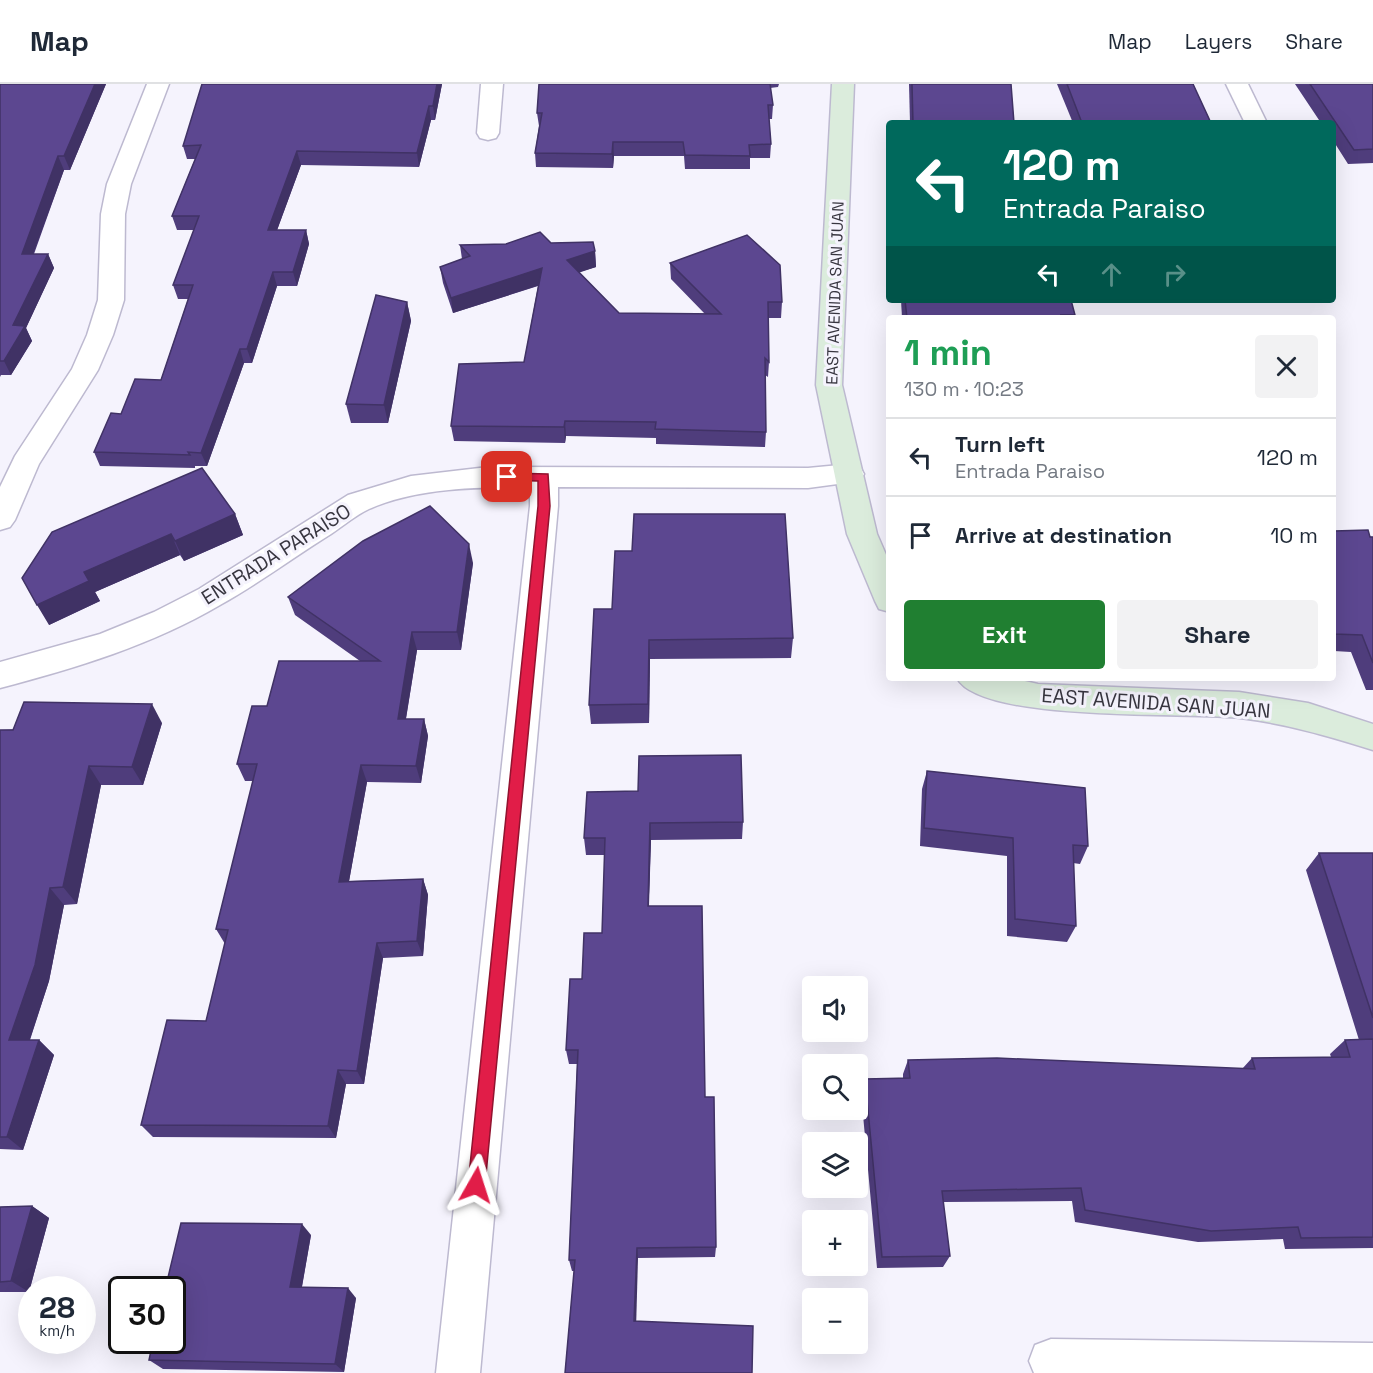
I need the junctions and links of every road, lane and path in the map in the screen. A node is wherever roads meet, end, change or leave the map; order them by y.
1 (158, 84) edge
2 (492, 84) edge
3 (843, 84) edge
4 (1237, 84) edge
5 (1255, 120) edge
6 (488, 133) dead end
7 (850, 474) junction
8 (544, 477) junction
9 (0, 520) edge
10 (886, 591) edge
11 (0, 675) edge
12 (979, 681) edge
13 (1373, 737) edge
14 (1051, 1361) dead end
15 (1373, 1365) edge
16 (458, 1373) edge

1 - 9 street
2 - 6 street
3 - 7 street, EAST AVENIDA SAN JUAN
4 - 5 street
7 - 8 street, ENTRADA PARAISO
7 - 10 street, EAST AVENIDA SAN JUAN
8 - 11 street, ENTRADA PARAISO
8 - 16 street
12 - 13 street, EAST AVENIDA SAN JUAN
14 - 15 street

